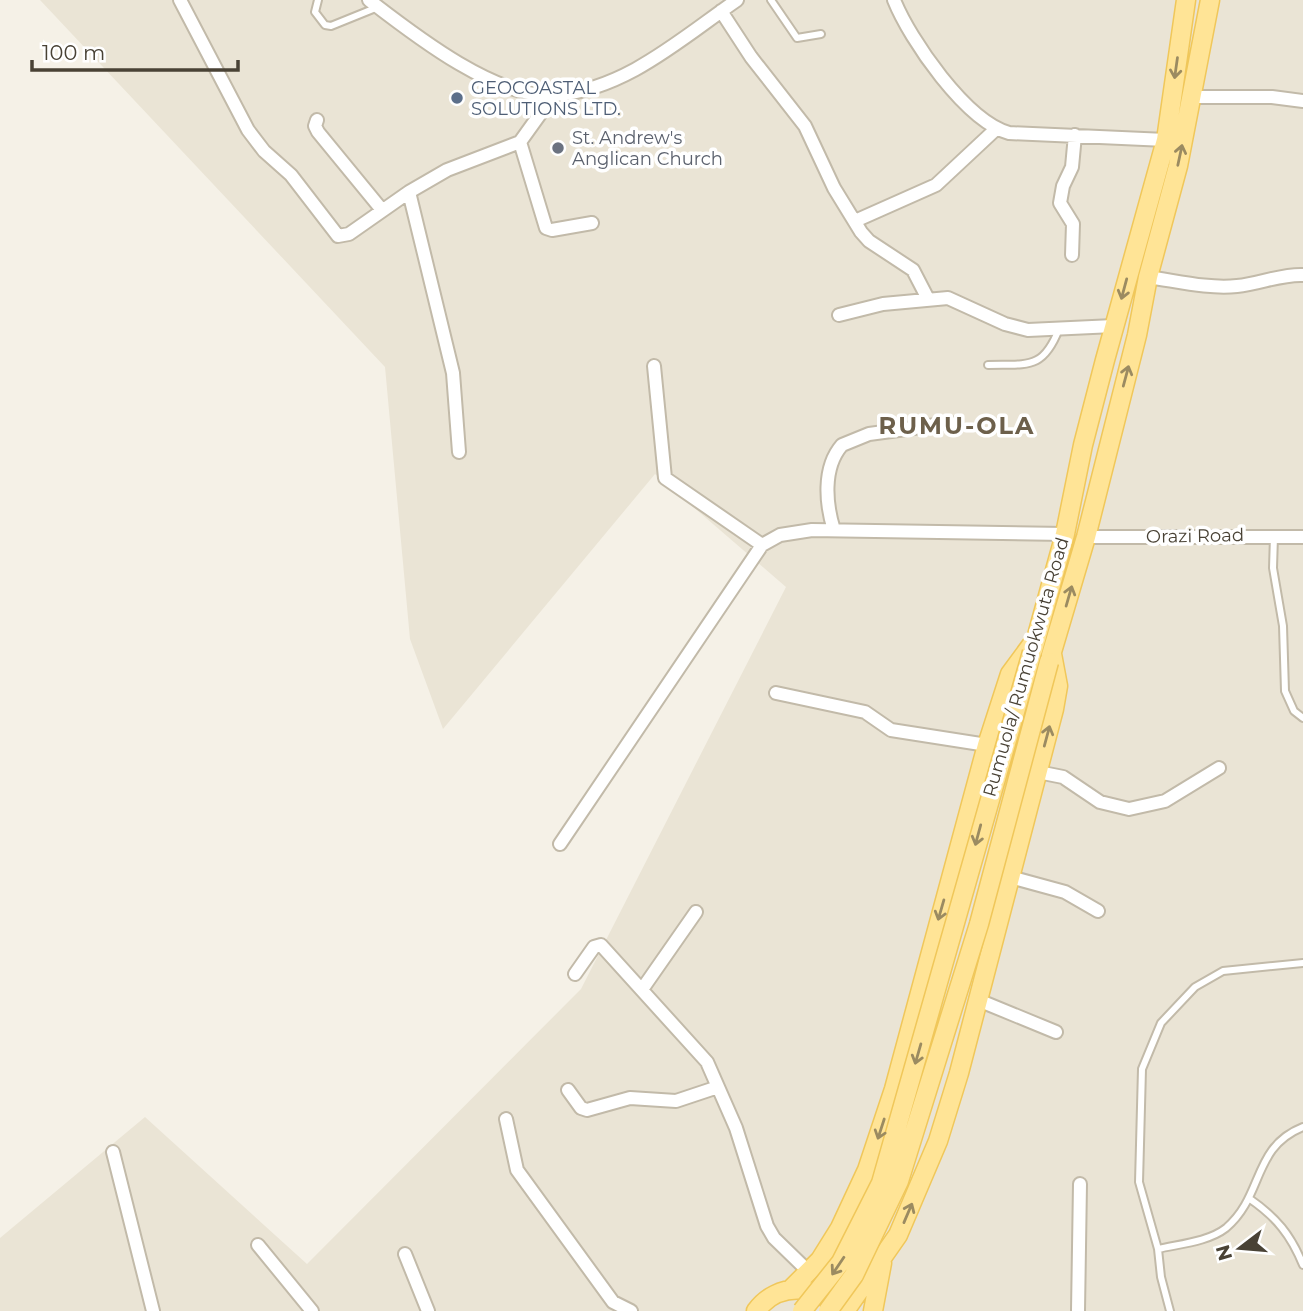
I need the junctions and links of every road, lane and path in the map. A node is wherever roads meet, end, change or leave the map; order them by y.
1 (180, 0) edge
2 (318, 0) edge
3 (737, 0) edge
4 (771, 0) edge
5 (894, 0) edge
6 (1186, 0) edge
7 (1209, 0) edge
8 (373, 3) edge
9 (721, 11) junction
10 (821, 34) dead end
11 (553, 96) junction
12 (1192, 97) junction
13 (1303, 102) edge
14 (317, 120) dead end
15 (996, 129) junction
16 (1075, 135) junction
17 (1166, 140) junction
18 (520, 142) junction
19 (409, 192) junction
20 (382, 210) junction
21 (855, 221) junction
22 (592, 223) dead end
23 (1072, 255) dead end
24 (1303, 275) edge
25 (1149, 277) junction
26 (928, 299) junction
27 (839, 315) dead end
28 (1114, 326) junction
29 (1059, 329) junction
30 (988, 365) dead end
31 (654, 366) dead end
32 (951, 423) dead end
33 (459, 452) dead end
34 (834, 530) junction
35 (1065, 534) junction
36 (1274, 534) junction
37 (1086, 537) junction
38 (1303, 537) edge
39 (762, 545) junction
40 (1034, 646) junction
41 (1051, 658) junction
42 (776, 693) dead end
43 (1303, 718) edge
44 (987, 745) junction
45 (1219, 768) dead end
46 (1038, 772) junction
47 (560, 844) dead end
48 (1010, 877) junction
49 (1098, 911) dead end
50 (696, 912) dead end
51 (1303, 963) edge
52 (575, 974) dead end
53 (643, 988) junction
54 (978, 1000) junction
55 (1056, 1032) dead end
56 (718, 1087) junction
57 (568, 1090) dead end
58 (506, 1119) dead end
59 (1303, 1127) edge
60 (113, 1152) dead end
61 (1080, 1184) dead end
62 (1251, 1199) junction
63 (258, 1245) dead end
64 (1158, 1249) junction
65 (405, 1254) dead end
66 (883, 1257) junction
67 (1303, 1265) edge
68 (808, 1271) junction
69 (790, 1290) junction
70 (1168, 1310) edge
71 (153, 1311) edge
72 (312, 1311) edge
73 (428, 1311) edge
74 (631, 1311) edge
75 (756, 1311) edge
76 (802, 1311) edge
77 (828, 1311) edge
78 (842, 1311) edge
79 (873, 1311) edge
80 (1079, 1311) edge

1 - 20 street
2 - 8 lane
3 - 9 street
4 - 10 lane
5 - 15 street
6 -> 17 main road, Rumuola/ Rumuokwuta Road
7 - 12 main road, Rumuola/ Rumuokwuta Road
8 - 11 street
9 - 11 street
9 - 21 street
11 - 18 street
12 - 13 street
25 -> 12 main road, Rumuola/ Rumuokwuta Road
14 - 20 street
15 - 16 street
15 - 21 street
16 - 17 street
16 - 23 street
17 -> 28 main road, Rumuola/ Rumuokwuta Road
18 - 19 street
18 - 22 street
19 - 20 street
19 - 33 street
21 - 26 street
24 - 25 street
37 -> 25 main road, Rumuola/ Rumuokwuta Road
26 - 27 street
26 - 29 street
28 - 29 street
28 - 35 main road, Rumuola/ Rumuokwuta Road
29 - 30 lane
31 - 39 street
32 - 34 street
34 - 35 street
34 - 39 street
35 - 40 main road, Rumuola/ Rumuokwuta Road
36 - 37 street, Orazi Road
36 - 38 street, Orazi Road
36 - 43 lane
41 -> 37 main road, Rumuola/ Rumuokwuta Road
39 - 47 street
40 - 44 main road
40 -> 76 main road, Rumuola/ Rumuokwuta Road, bridge
46 -> 41 main road
41 - 77 main road, Rumuola/ Rumuokwuta Road, bridge
42 - 44 street
44 -> 68 main road
45 - 46 street
46 - 48 main road
48 - 49 street
48 - 54 main road
50 - 53 street
51 - 64 lane
52 - 53 street
53 - 56 street
54 - 55 street
66 -> 54 main road
56 - 57 street
56 - 68 street
58 - 74 street
59 - 62 lane
60 - 71 street
61 - 80 street
62 - 64 lane
62 - 67 lane
63 - 72 street
64 - 70 lane
65 - 73 street
66 - 78 main road
66 - 79 main road
68 - 69 main road
69 - 75 main road
69 - 78 main road

